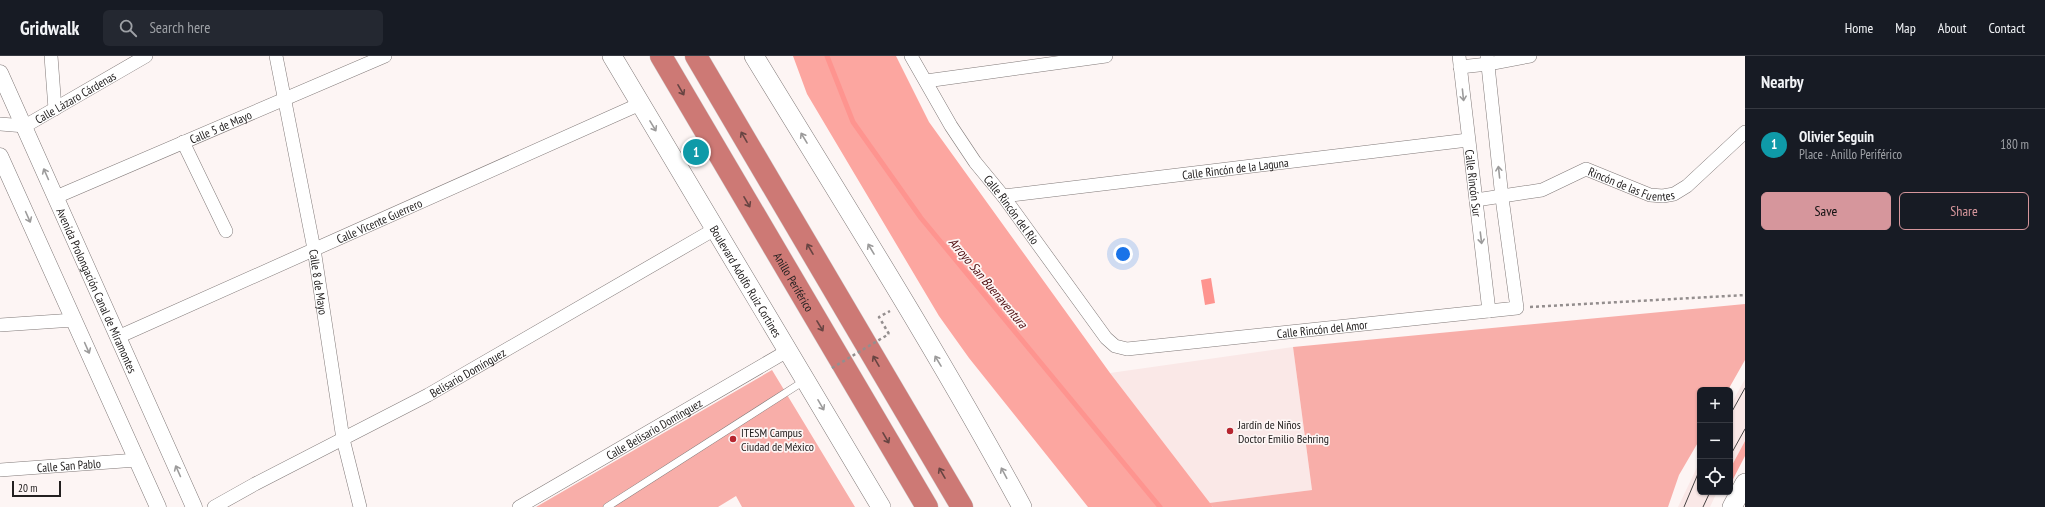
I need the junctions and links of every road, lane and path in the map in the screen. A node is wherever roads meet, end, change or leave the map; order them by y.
1 (51, 56) edge
2 (146, 56) edge
3 (276, 56) edge
4 (385, 56) edge
5 (612, 56) edge
6 (661, 56) edge
7 (696, 56) edge
8 (754, 56) edge
9 (911, 56) edge
10 (1106, 56) edge
11 (1530, 56) edge
12 (1488, 60) edge
13 (1460, 62) edge
14 (0, 73) edge
15 (926, 81) junction
16 (284, 100) junction
17 (640, 104) junction
18 (55, 109) junction
19 (0, 124) edge
20 (25, 126) junction
21 (1745, 132) edge
22 (1468, 140) junction
23 (182, 142) junction
24 (0, 156) edge
25 (1003, 196) junction
26 (56, 197) junction
27 (1502, 198) junction
28 (1476, 200) junction
29 (714, 229) junction
30 (226, 231) dead end
31 (314, 249) junction
32 (1745, 295) edge
33 (1517, 308) junction
34 (1489, 311) junction
35 (879, 317) dead end
36 (74, 320) junction
37 (0, 325) edge
38 (118, 337) junction
39 (1127, 349) joint
40 (789, 350) junction
41 (832, 368) dead end
42 (806, 380) junction
43 (343, 439) junction
44 (137, 460) junction
45 (0, 470) edge
46 (1745, 483) edge
47 (158, 507) edge
48 (194, 507) edge
49 (214, 507) edge
50 (360, 507) edge
51 (519, 507) edge
52 (607, 507) edge
53 (881, 507) edge
54 (927, 507) edge
55 (962, 507) edge
56 (1022, 507) edge
57 (1732, 507) edge

1 - 18 street
2 - 18 street, Calle Lázaro Cárdenas
3 - 16 street, Calle 8 de Mayo
4 - 16 street, Calle 5 de Mayo
5 - 17 main road, Boulevard Adolfo Ruiz Cortines
6 -> 54 highway, Anillo Periférico
55 -> 7 highway
56 -> 8 main road
9 - 15 street, Calle Rincón del Río
10 - 15 street
11 - 12 street
12 - 13 street
27 -> 12 street
13 -> 22 street, Calle Rincón Sur
14 - 20 street, Avenida Prolongación Canal de Miramontes
15 - 25 street, Calle Rincón del Río
16 - 23 street, Calle 5 de Mayo
16 - 31 street, Calle 8 de Mayo
17 -> 29 main road, Boulevard Adolfo Ruiz Cortines
17 - 31 street, Calle Vicente Guerrero
18 - 20 street, Calle Lázaro Cárdenas
19 - 20 street, Calle Lázaro Cárdenas
26 -> 20 street, Avenida Prolongación Canal de Miramontes
21 - 27 street, Rincón de las Fuentes
22 - 25 street, Calle Rincón de la Laguna
22 - 28 street, Calle Rincón Sur
23 - 26 street, Calle 5 de Mayo
23 - 30 street
24 -> 36 street
25 - 39 street, Calle Rincón del Río
26 - 38 street, Avenida Prolongación Canal de Miramontes
27 - 28 street, Rincón de las Fuentes
27 - 33 street
28 -> 34 street, Calle Rincón Sur
29 - 40 main road, Boulevard Adolfo Ruiz Cortines
29 - 43 street, Belisario Domínguez
31 - 38 street, Calle Vicente Guerrero
31 - 43 street, Calle 8 de Mayo
32 - 33 path
33 - 34 street, Calle Rincón del Amor
34 - 39 street, Calle Rincón del Amor
35 - 41 path, bridge
36 - 37 street
36 -> 44 street
48 -> 38 street, Avenida Prolongación Canal de Miramontes
40 - 42 main road, Boulevard Adolfo Ruiz Cortines
40 - 51 street, Calle Belisario Domínguez
42 - 52 lane
42 -> 53 main road, Boulevard Adolfo Ruiz Cortines
43 - 49 street, Belisario Domínguez
43 - 50 street, Calle 8 de Mayo
44 - 45 street, Calle San Pablo
44 - 47 street
46 - 57 main road

